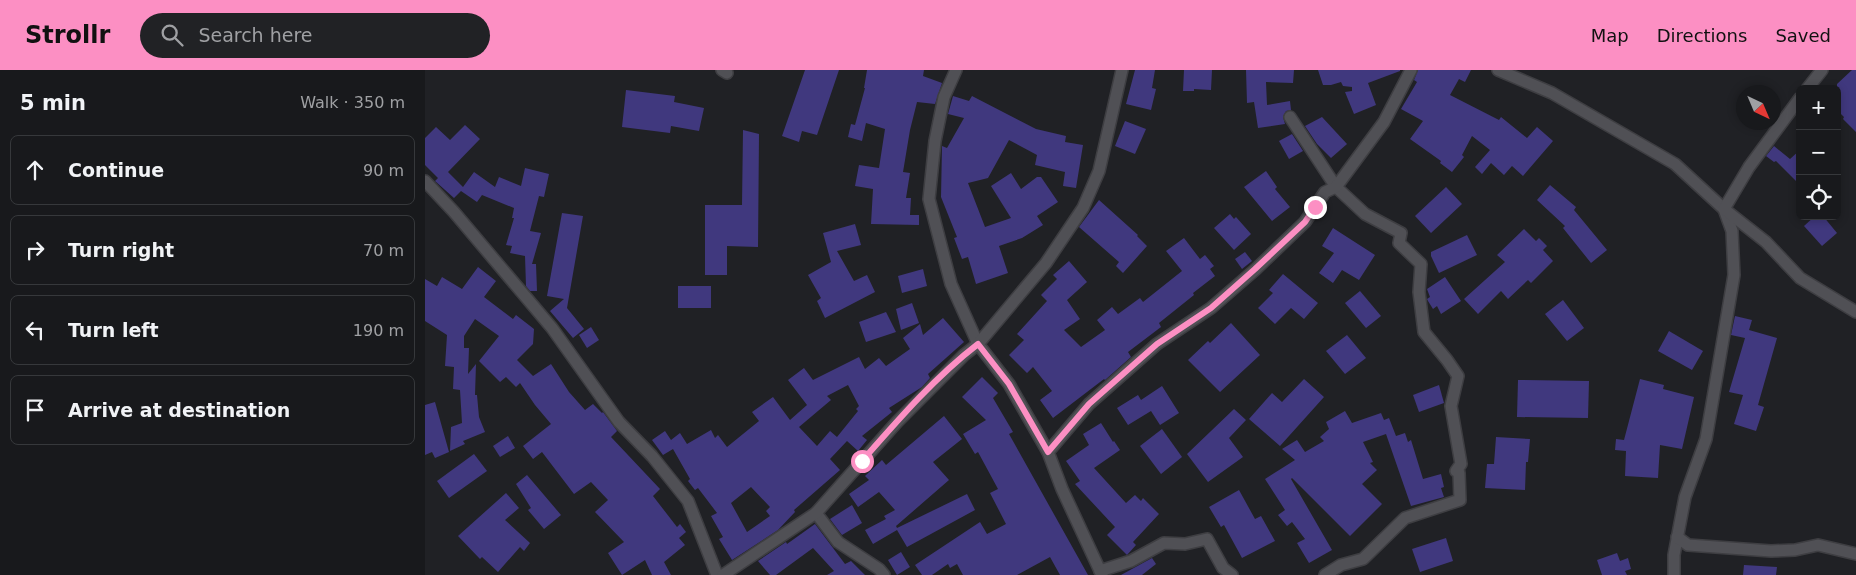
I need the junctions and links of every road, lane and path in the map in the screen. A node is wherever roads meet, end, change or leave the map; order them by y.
1 (956, 70) edge
2 (1121, 70) edge
3 (1411, 70) edge
4 (1498, 70) edge
5 (1821, 70) edge
6 (1810, 85) edge
7 (1796, 103) edge
8 (1290, 118) dead end
9 (425, 181) edge
10 (1336, 187) junction
11 (1724, 209) junction
12 (1856, 312) edge
13 (978, 344) junction
14 (1048, 452) junction
15 (815, 513) junction
16 (1677, 537) junction
17 (1856, 554) edge
18 (1101, 573) edge
19 (717, 575) edge
20 (723, 575) edge
21 (884, 575) edge
22 (1232, 575) edge
23 (1325, 575) edge
24 (1674, 575) edge

1 - 13 street
2 - 13 street
3 - 10 street
4 - 11 street
5 - 6 street
7 - 11 street
8 - 10 street
9 - 19 street
10 - 14 street
10 - 23 street
11 - 12 street
11 - 16 street
13 - 14 street
13 - 15 street
14 - 18 street
15 - 20 street
15 - 21 street
16 - 17 street
16 - 24 street
18 - 22 street

